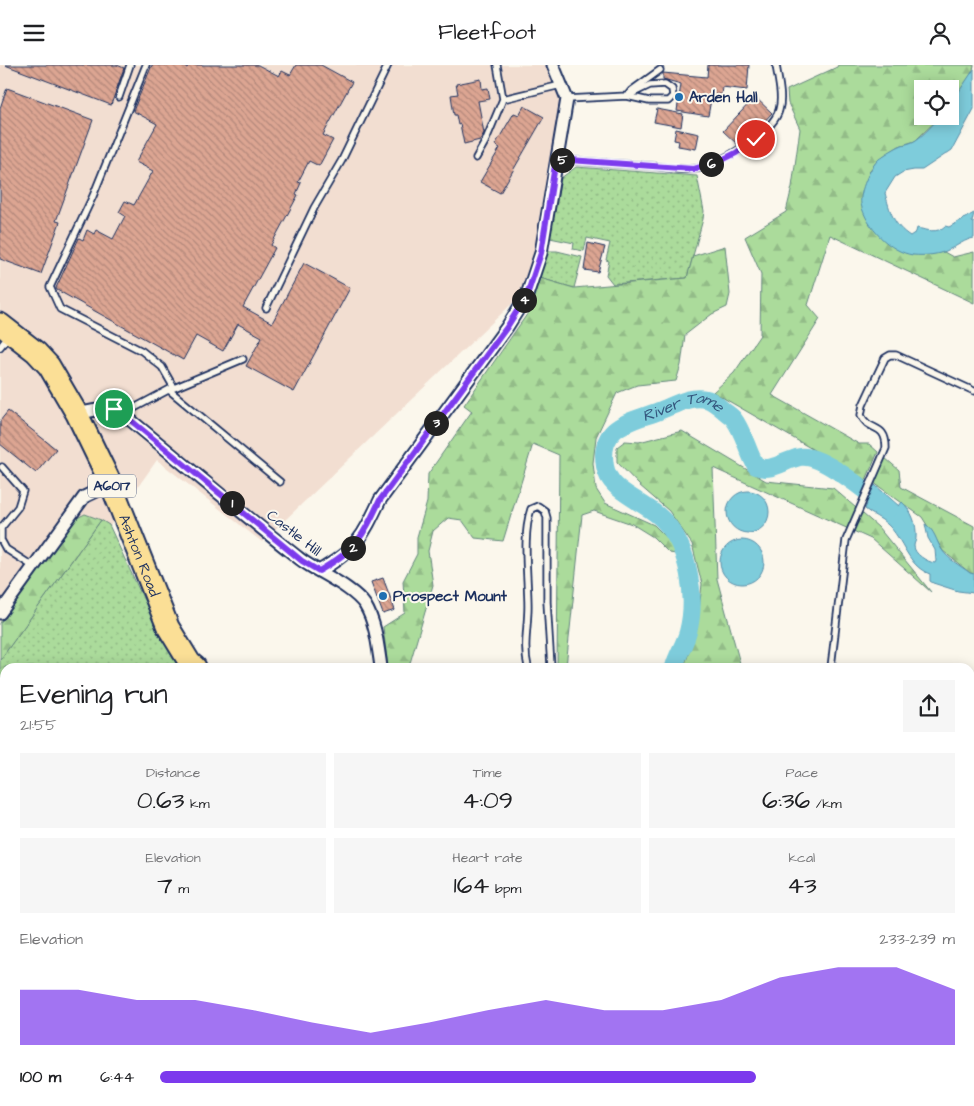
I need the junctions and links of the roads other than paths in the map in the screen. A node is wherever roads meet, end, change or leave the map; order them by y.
1 (130, 65) edge
2 (146, 65) edge
3 (388, 65) edge
4 (497, 65) edge
5 (553, 65) edge
6 (776, 65) edge
7 (660, 71) dead end
8 (561, 85) junction
9 (628, 96) junction
10 (119, 97) dead end
11 (503, 99) junction
12 (567, 99) junction
13 (476, 158) dead end
14 (556, 159) junction
15 (266, 308) dead end
16 (4, 335) edge
17 (243, 359) dead end
18 (171, 389) junction
19 (974, 391) edge
20 (77, 414) junction
21 (123, 414) junction
22 (2, 467) dead end
23 (280, 482) dead end
24 (111, 484) junction
25 (34, 567) junction
26 (319, 571) junction
27 (0, 613) edge
28 (190, 663) edge
29 (380, 663) edge
30 (527, 663) edge
31 (551, 663) edge
32 (831, 663) edge

1 - 10 lane
2 - 18 lane
3 - 15 lane
4 - 11 lane
5 - 8 street
6 - 14 lane
7 - 9 lane
8 - 11 lane
8 - 12 street
9 - 9 lane
9 - 12 lane
11 - 13 lane
12 - 14 street
14 - 26 street
16 - 20 highway, Ashton Road / A6017
17 - 18 lane
18 - 21 lane
18 - 23 lane
19 - 32 lane
20 - 21 street, Castle Hill
20 - 24 highway, Ashton Road / A6017
21 - 26 street, Castle Hill
22 - 25 lane
24 - 25 street
24 - 28 highway, Ashton Road / A6017
25 - 27 street
26 - 29 street, Castle Hill
30 - 31 lane

